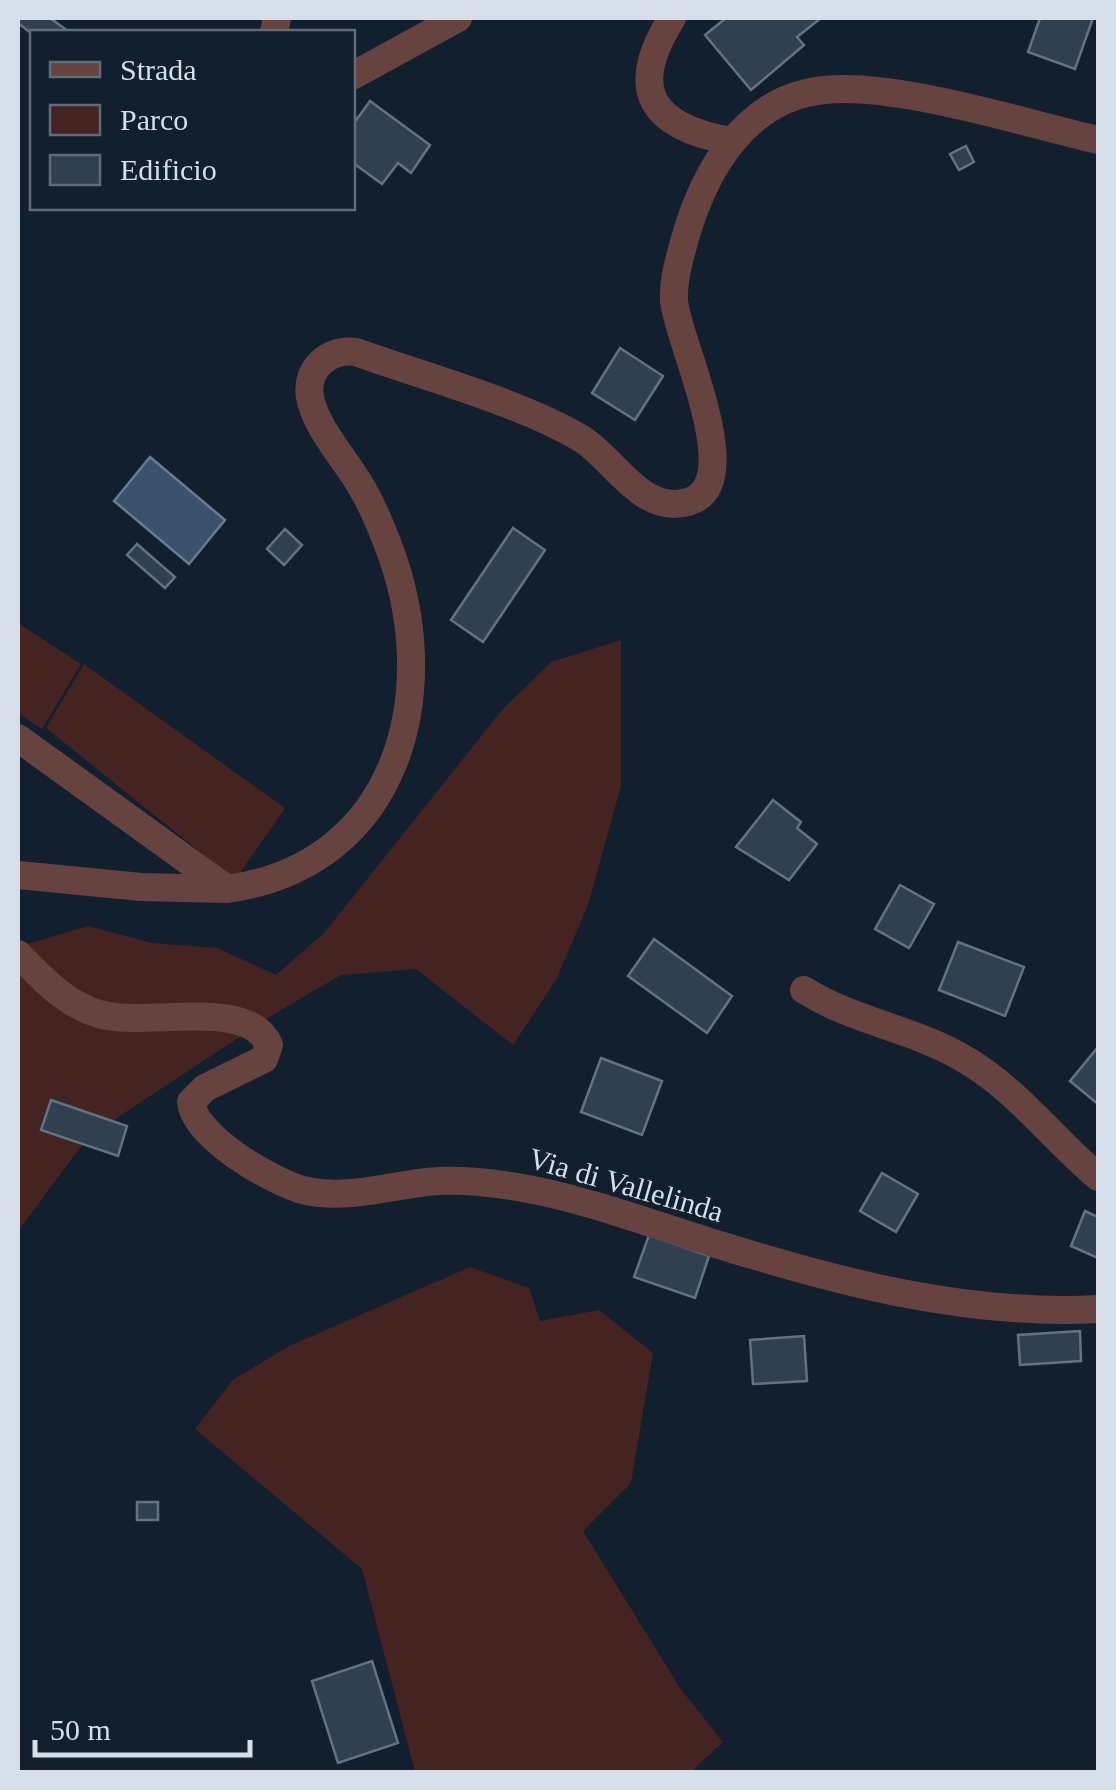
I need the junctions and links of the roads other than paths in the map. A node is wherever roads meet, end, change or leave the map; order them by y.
1 (458, 18) edge
2 (672, 18) edge
3 (355, 74) edge
4 (1098, 140) edge
5 (731, 141) junction
6 (18, 738) edge
7 (18, 874) edge
8 (226, 889) junction
9 (18, 954) edge
10 (804, 990) dead end
11 (1098, 1177) edge
12 (1098, 1309) edge

1 - 3 street
2 - 5 street
4 - 5 street
5 - 8 street
6 - 8 street
7 - 8 street
9 - 12 street, Via di Vallelinda
10 - 11 street

